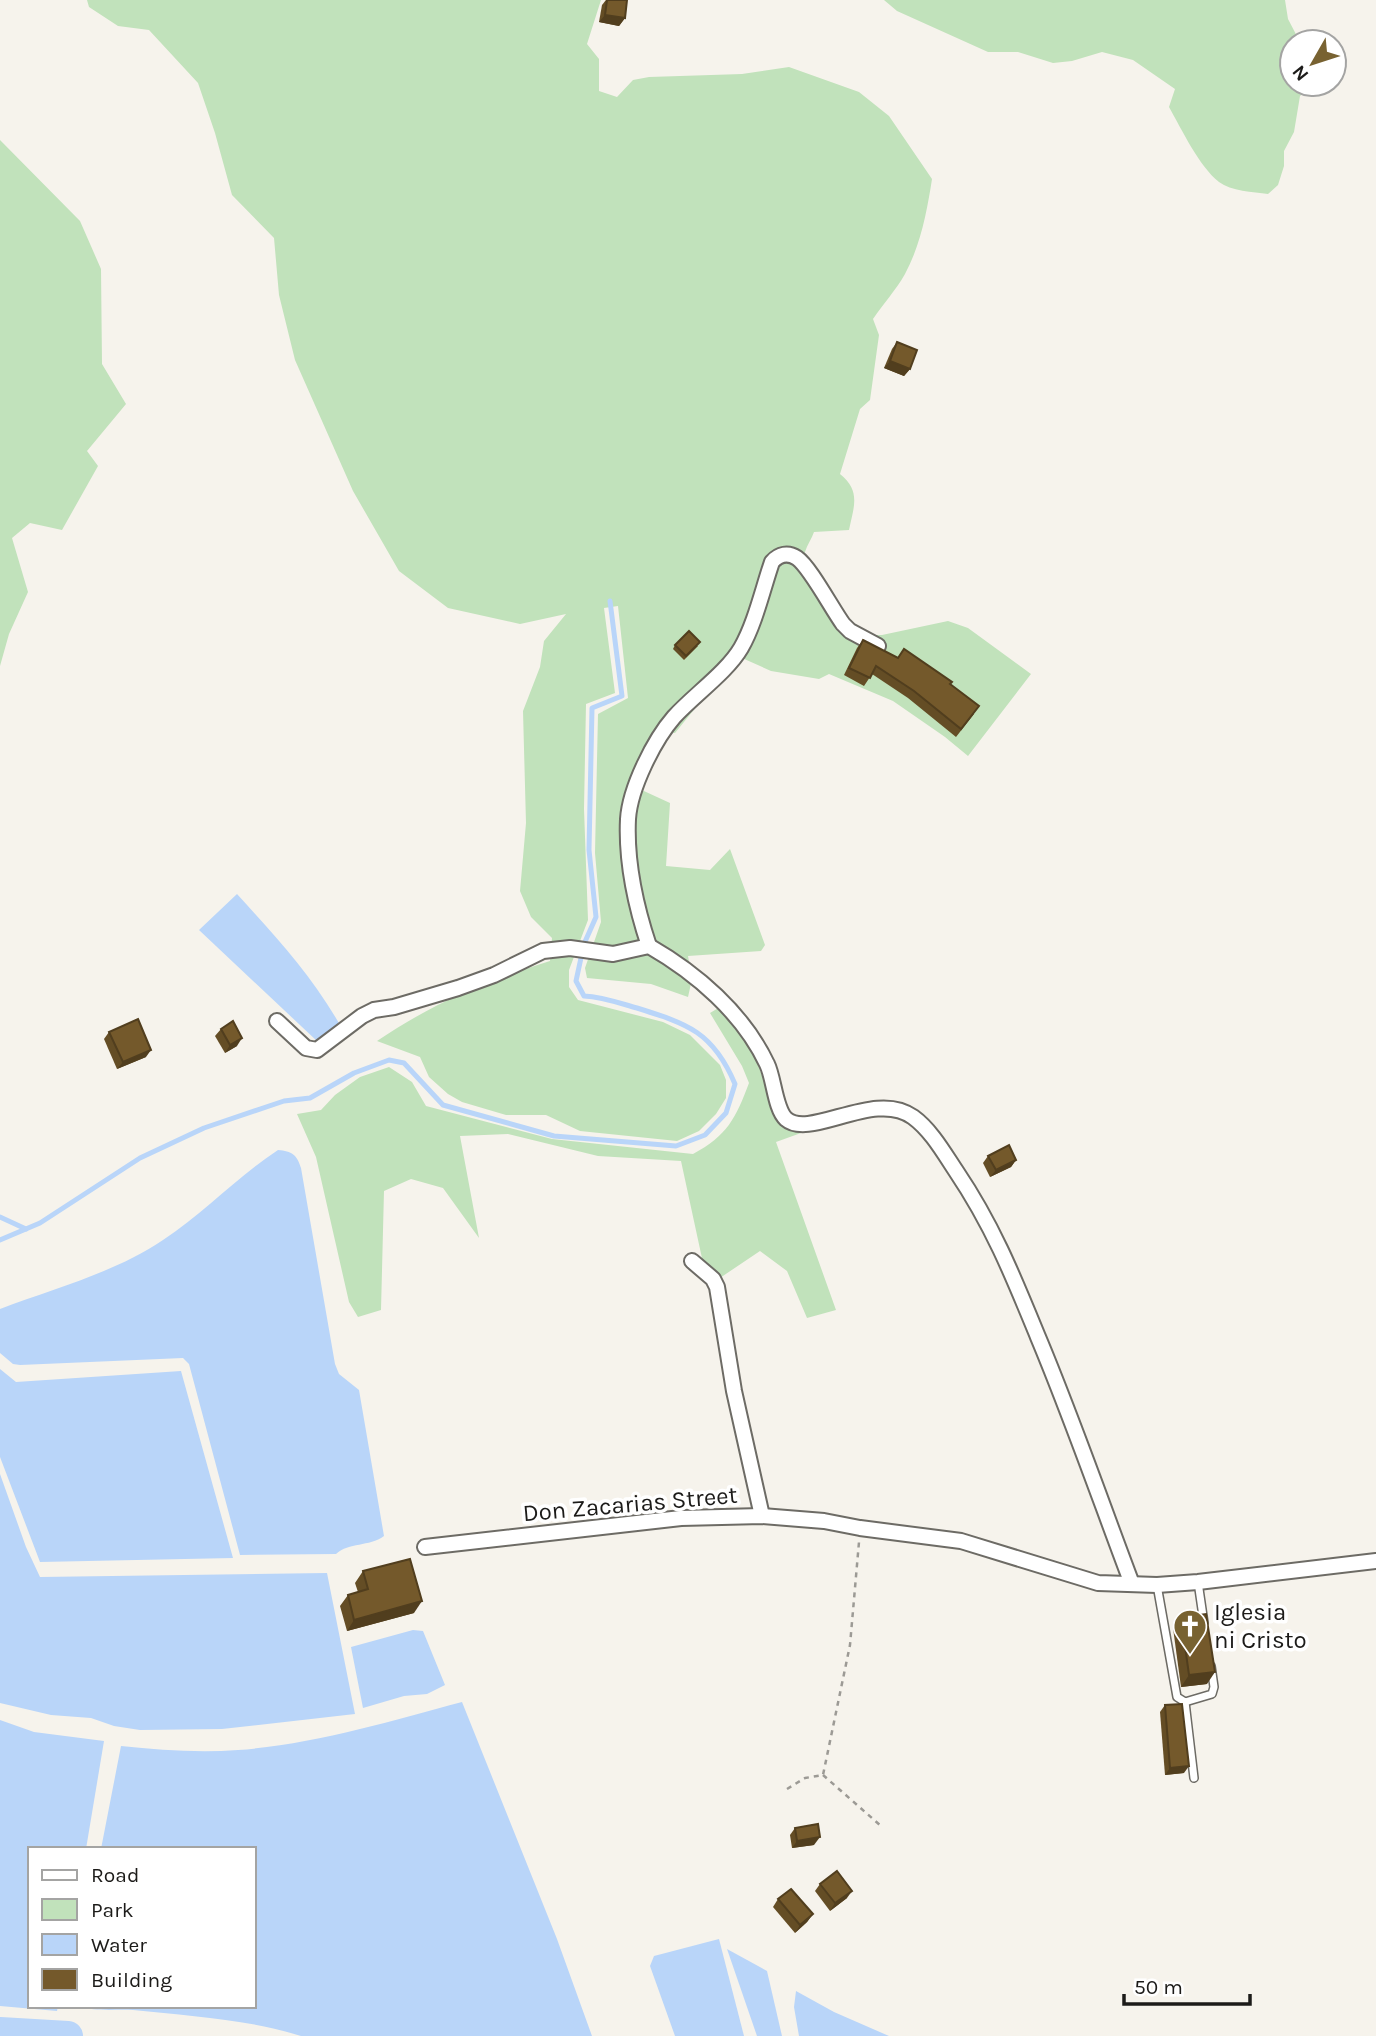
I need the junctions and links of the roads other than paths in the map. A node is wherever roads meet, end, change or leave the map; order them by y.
1 (877, 646) edge
2 (649, 946) junction
3 (277, 1021) dead end
4 (692, 1261) dead end
5 (762, 1516) junction
6 (425, 1547) dead end
7 (1376, 1561) edge
8 (1198, 1582) junction
9 (1132, 1584) junction
10 (1157, 1585) junction
11 (1206, 1634) edge
12 (1210, 1661) edge
13 (1185, 1702) junction
14 (1194, 1779) dead end

1 - 2 street
2 - 3 street
2 - 9 street
4 - 5 street
5 - 6 street, Don Zacarias Street
5 - 9 street, Don Zacarias Street
7 - 8 street, Don Zacarias Street
8 - 10 street, Don Zacarias Street
8 - 11 lane
9 - 10 street, Don Zacarias Street
10 - 13 lane
12 - 13 lane
13 - 14 lane

